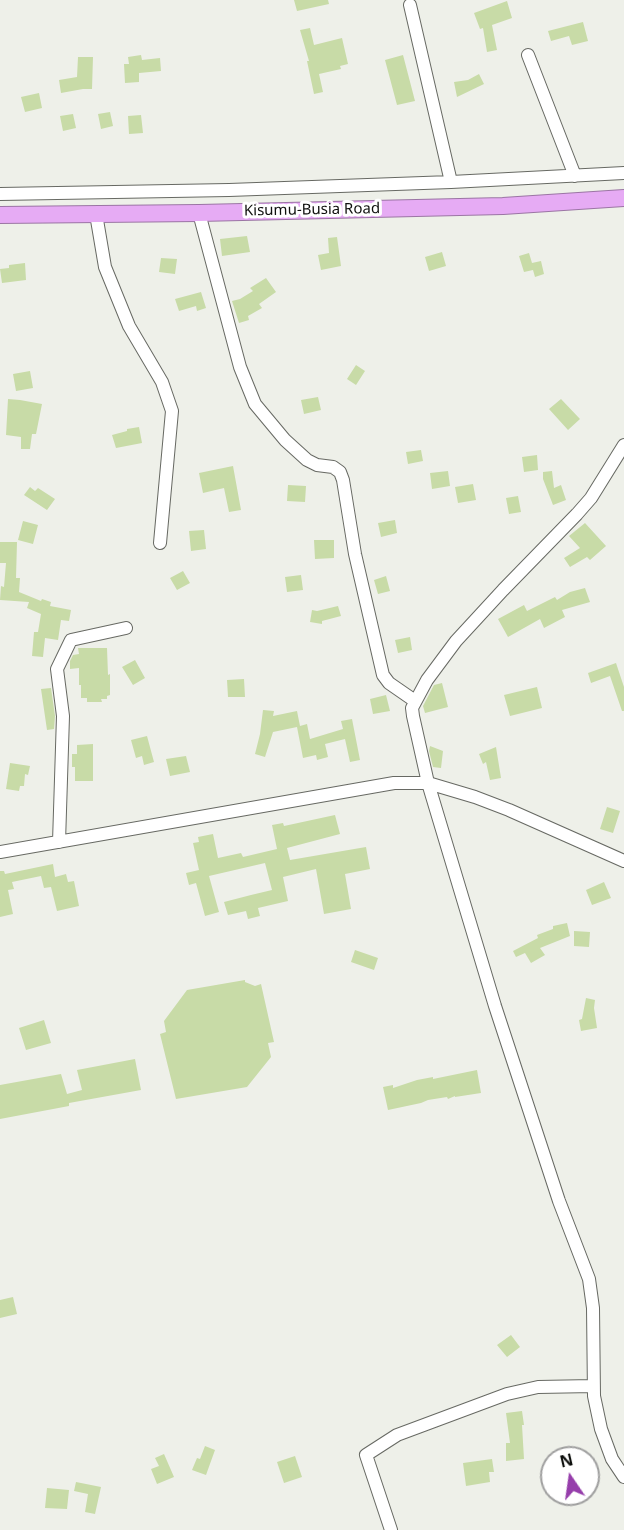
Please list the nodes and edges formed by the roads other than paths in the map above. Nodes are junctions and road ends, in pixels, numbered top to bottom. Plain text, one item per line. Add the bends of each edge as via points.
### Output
1 (410, 5) dead end
2 (528, 55) dead end
3 (624, 173) edge
4 (575, 176) junction
5 (451, 182) junction
6 (0, 194) edge
7 (624, 198) edge
8 (199, 213) junction
9 (96, 214) junction
10 (0, 215) edge
11 (624, 446) edge
12 (160, 543) dead end
13 (126, 628) dead end
14 (415, 701) junction
15 (428, 783) junction
16 (59, 842) junction
17 (0, 852) edge
18 (624, 861) edge
19 (593, 1386) junction
20 (624, 1477) edge
21 (391, 1530) edge

1 - 5 street
2 - 4 street
3 - 4 street
4 - 5 street
5 - 6 street
7 - 8 highway, Kisumu-Busia Road via 503,206
8 - 9 highway, Kisumu-Busia Road
8 - 14 street via 240,367 255,404 307,460 340,472 383,675 388,683
9 - 10 highway, Kisumu-Busia Road
9 - 12 street via 105,267 129,326 162,382 172,411
11 - 14 street via 591,498 456,641
13 - 16 street via 71,640 57,669 63,716
14 - 15 street via 413,716
15 - 16 street via 394,783
15 - 18 street via 509,810
15 - 19 street via 499,1017 559,1201 589,1279
16 - 17 street
19 - 20 street via 601,1430
19 - 21 street via 538,1388 507,1394 397,1435 366,1455

